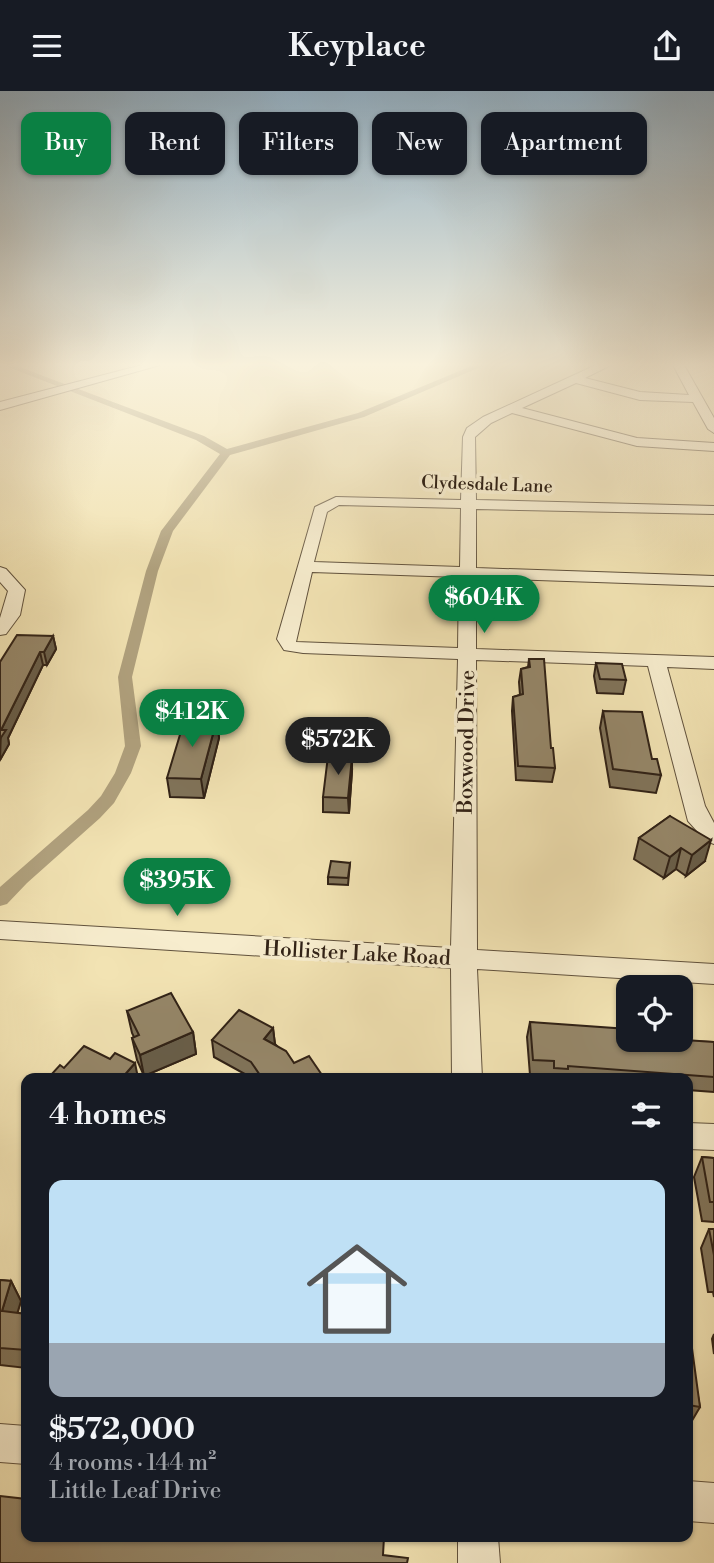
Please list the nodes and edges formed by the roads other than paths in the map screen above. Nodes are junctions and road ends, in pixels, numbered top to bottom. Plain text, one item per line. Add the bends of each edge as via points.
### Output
1 (471, 434) edge
2 (606, 434) edge
3 (714, 447) edge
4 (468, 503) junction
5 (714, 510) edge
6 (307, 567) junction
7 (0, 572) edge
8 (467, 574) junction
9 (714, 581) edge
10 (0, 631) edge
11 (468, 655) junction
12 (656, 661) junction
13 (714, 663) edge
14 (713, 835) edge
15 (6, 931) edge
16 (464, 959) junction
17 (714, 974) edge
18 (467, 1073) edge
19 (693, 1136) edge
20 (714, 1137) edge
21 (0, 1443) edge
22 (21, 1445) edge
23 (693, 1501) edge
24 (714, 1503) edge
25 (478, 1542) edge
26 (479, 1563) edge

1 - 4 street, Boxwood Drive
2 - 3 street via 637,442
4 - 5 street, Clydesdale Lane
4 - 6 street, Clydesdale Lane via 348,499 327,503 320,510
4 - 8 street, Boxwood Drive
6 - 8 street
6 - 11 street via 286,639 290,646
7 - 10 street via 17,590 11,615
8 - 9 street
8 - 11 street, Boxwood Drive
11 - 12 street
11 - 16 street, Boxwood Drive
12 - 13 street
12 - 14 street via 694,807 699,821
15 - 16 street, Hollister Lake Road
16 - 17 street, Hollister Lake Road
16 - 18 street, Boxwood Drive
19 - 20 street
21 - 22 street
23 - 24 street
25 - 26 street

